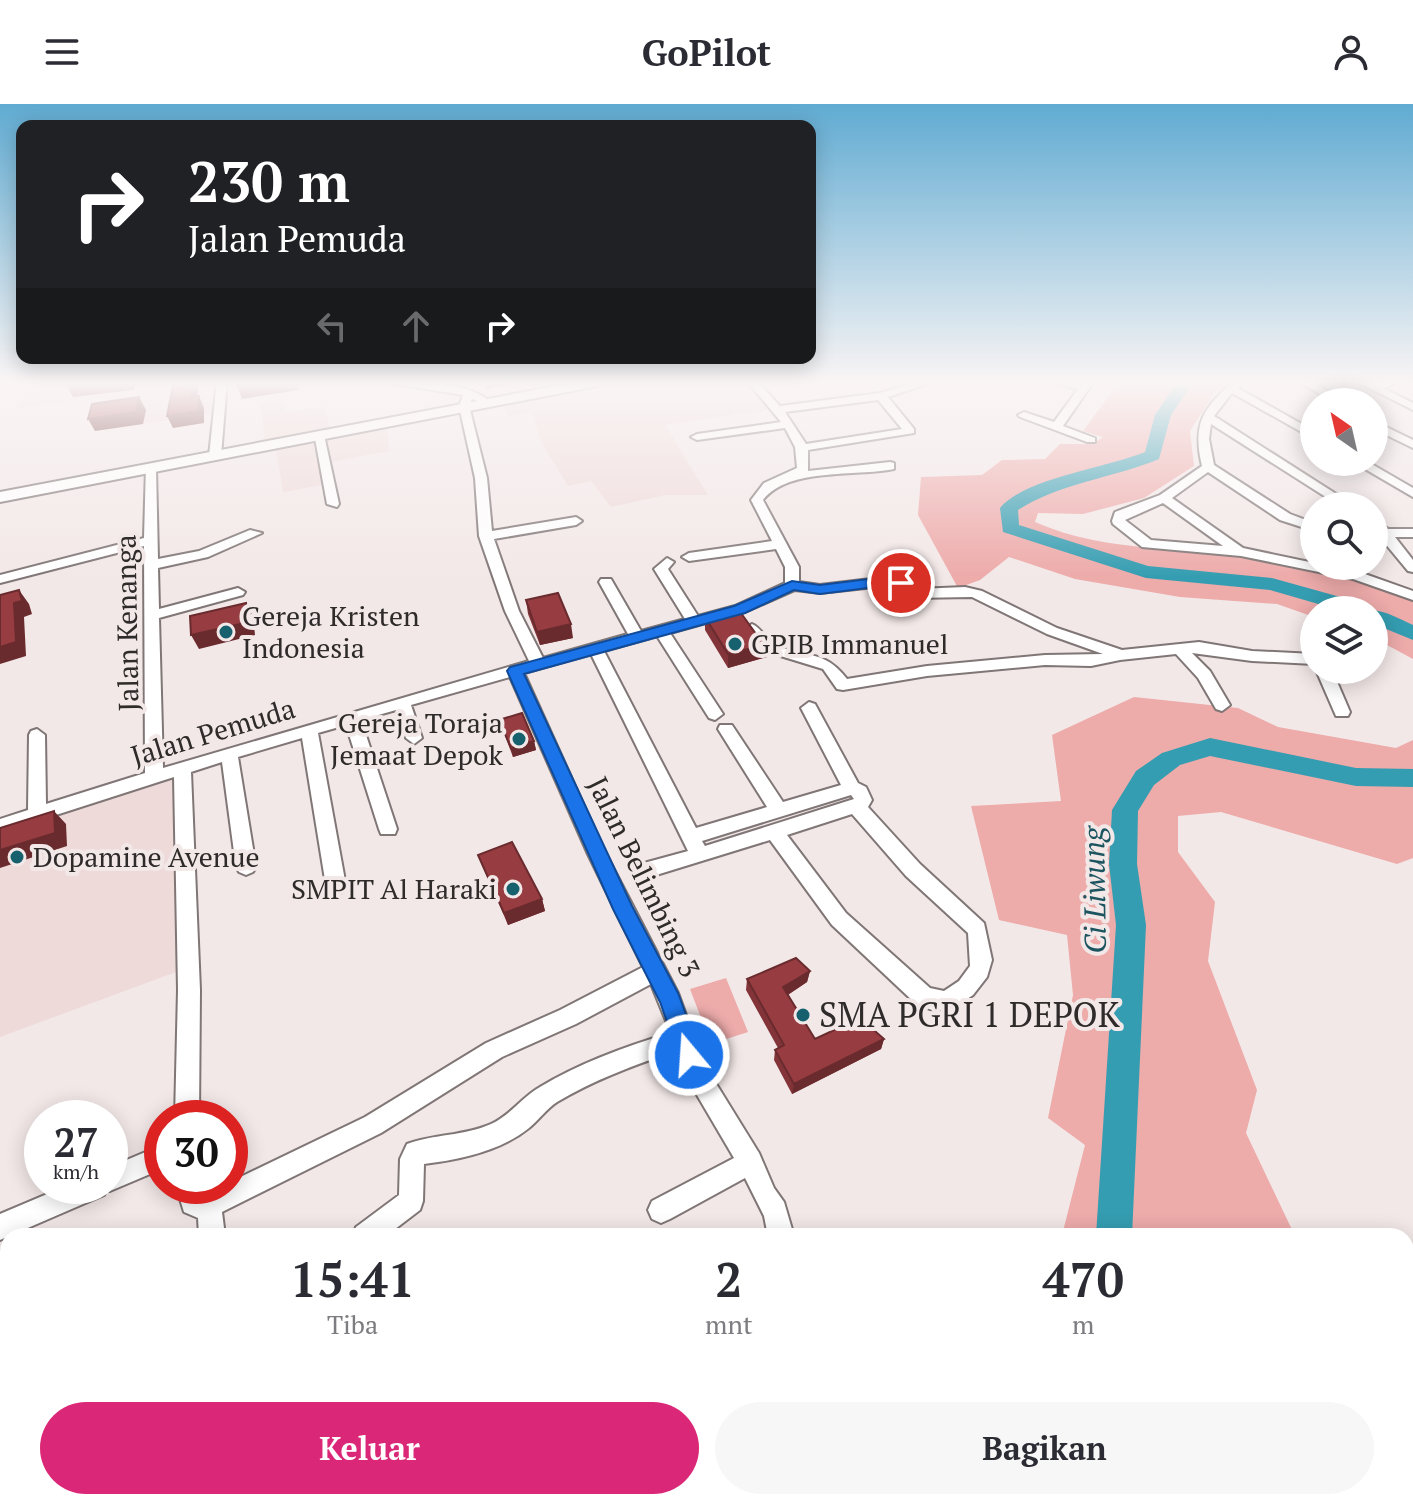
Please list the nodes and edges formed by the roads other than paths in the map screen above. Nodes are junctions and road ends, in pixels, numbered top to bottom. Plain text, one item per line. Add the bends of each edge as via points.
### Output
1 (216, 447) edge
2 (261, 447) edge
3 (321, 447) edge
4 (475, 447) edge
5 (810, 447) edge
6 (1203, 447) edge
7 (1255, 447) edge
8 (801, 448) joint
9 (215, 456) junction
10 (890, 466) dead end
11 (1208, 467) junction
12 (150, 468) junction
13 (794, 476) junction
14 (1383, 476) edge
15 (1327, 492) edge
16 (1413, 493) edge
17 (0, 497) edge
18 (1164, 498) junction
19 (333, 504) dead end
20 (576, 521) dead end
21 (1300, 522) edge
22 (255, 533) dead end
23 (1388, 533) edge
24 (1413, 533) edge
25 (1388, 535) edge
26 (486, 536) junction
27 (150, 541) junction
28 (782, 544) junction
29 (254, 548) dead end
30 (1388, 548) edge
31 (1396, 550) junction
32 (1241, 552) junction
33 (689, 557) dead end
34 (667, 562) dead end
35 (151, 568) junction
36 (1413, 568) edge
37 (0, 579) edge
38 (606, 582) dead end
39 (792, 585) junction
40 (238, 592) dead end
41 (1413, 596) edge
42 (740, 609) junction
43 (154, 615) junction
44 (694, 621) junction
45 (661, 631) junction
46 (637, 637) junction
47 (595, 647) junction
48 (1180, 649) junction
49 (1121, 655) junction
50 (1300, 658) edge
51 (538, 664) junction
52 (515, 671) junction
53 (1330, 684) edge
54 (402, 702) junction
55 (1222, 705) dead end
56 (809, 708) dead end
57 (1342, 712) dead end
58 (715, 714) dead end
59 (352, 717) junction
60 (726, 729) dead end
61 (309, 730) junction
62 (37, 735) dead end
63 (414, 738) dead end
64 (229, 754) junction
65 (182, 768) junction
66 (154, 776) junction
67 (854, 798) junction
68 (779, 811) junction
69 (37, 814) junction
70 (0, 826) edge
71 (388, 829) dead end
72 (775, 833) junction
73 (696, 846) junction
74 (246, 867) dead end
75 (640, 872) dead end
76 (336, 886) dead end
77 (656, 971) junction
78 (684, 1039) junction
79 (187, 1100) edge
80 (750, 1162) junction
81 (53, 1204) edge
82 (195, 1204) edge
83 (209, 1205) junction
84 (661, 1210) dead end
85 (0, 1227) edge
86 (211, 1228) edge
87 (376, 1228) edge
88 (780, 1228) edge

1 - 9 street
2 - 9 main road
3 - 19 street
4 - 26 street
5 - 8 street
6 - 11 street
7 - 15 street
8 - 13 street via 805,467
9 - 12 main road
10 - 13 street
11 - 18 street
11 - 21 street
12 - 17 main road
12 - 27 street, Jalan Kenanga
13 - 28 street via 768,486 757,500
14 - 16 street
18 - 32 street
18 - 32 street via 1117,519 1147,544
20 - 26 street
22 - 35 street
23 - 24 street
25 - 31 street
26 - 51 street via 512,611
27 - 35 street, Jalan Kenanga
27 - 37 street
28 - 33 street
28 - 39 street via 792,567
29 - 35 street
30 - 31 street
31 - 36 street
32 - 41 street via 1357,576
34 - 44 street via 661,569
35 - 43 street, Jalan Kenanga
38 - 46 street
39 - 42 street, Jalan Pemuda
39 - 49 street via 820,589 896,580 913,594 971,592 1052,631
40 - 43 street
42 - 44 street, Jalan Pemuda
42 - 49 street via 766,647 825,664 843,685 927,671
43 - 66 street, Jalan Kenanga
44 - 45 street, Jalan Pemuda
45 - 46 street, Jalan Pemuda
45 - 58 street
46 - 47 street, Jalan Pemuda
47 - 51 street, Jalan Pemuda
47 - 73 street
48 - 49 street
48 - 50 street via 1209,647
48 - 55 street
51 - 52 street, Jalan Pemuda
52 - 54 street, Jalan Pemuda
52 - 77 street, Jalan Belimbing 3
53 - 57 street
54 - 59 street, Jalan Pemuda
54 - 63 street
56 - 67 street
59 - 61 street, Jalan Pemuda
59 - 71 street
60 - 68 street
61 - 64 street, Jalan Pemuda
61 - 76 street
62 - 69 street
64 - 65 street, Jalan Pemuda
64 - 74 street
65 - 66 street, Jalan Pemuda
65 - 79 street
66 - 69 street, Jalan Pemuda
67 - 68 street
67 - 72 street
67 - 72 street via 913,870 977,929 980,970 947,1000 922,995 861,941
68 - 73 street
69 - 70 street, Jalan Pemuda
72 - 73 street
73 - 75 street
77 - 78 street, Jalan Belimbing 3
77 - 83 street via 494,1050 349,1138
78 - 80 street, Jalan Belimbing 3 via 705,1091
78 - 87 street via 547,1095 516,1123 480,1139 453,1150 416,1153 411,1201
80 - 84 street
80 - 88 street, Jalan Belimbing 3
81 - 85 street
82 - 83 street
83 - 86 street

